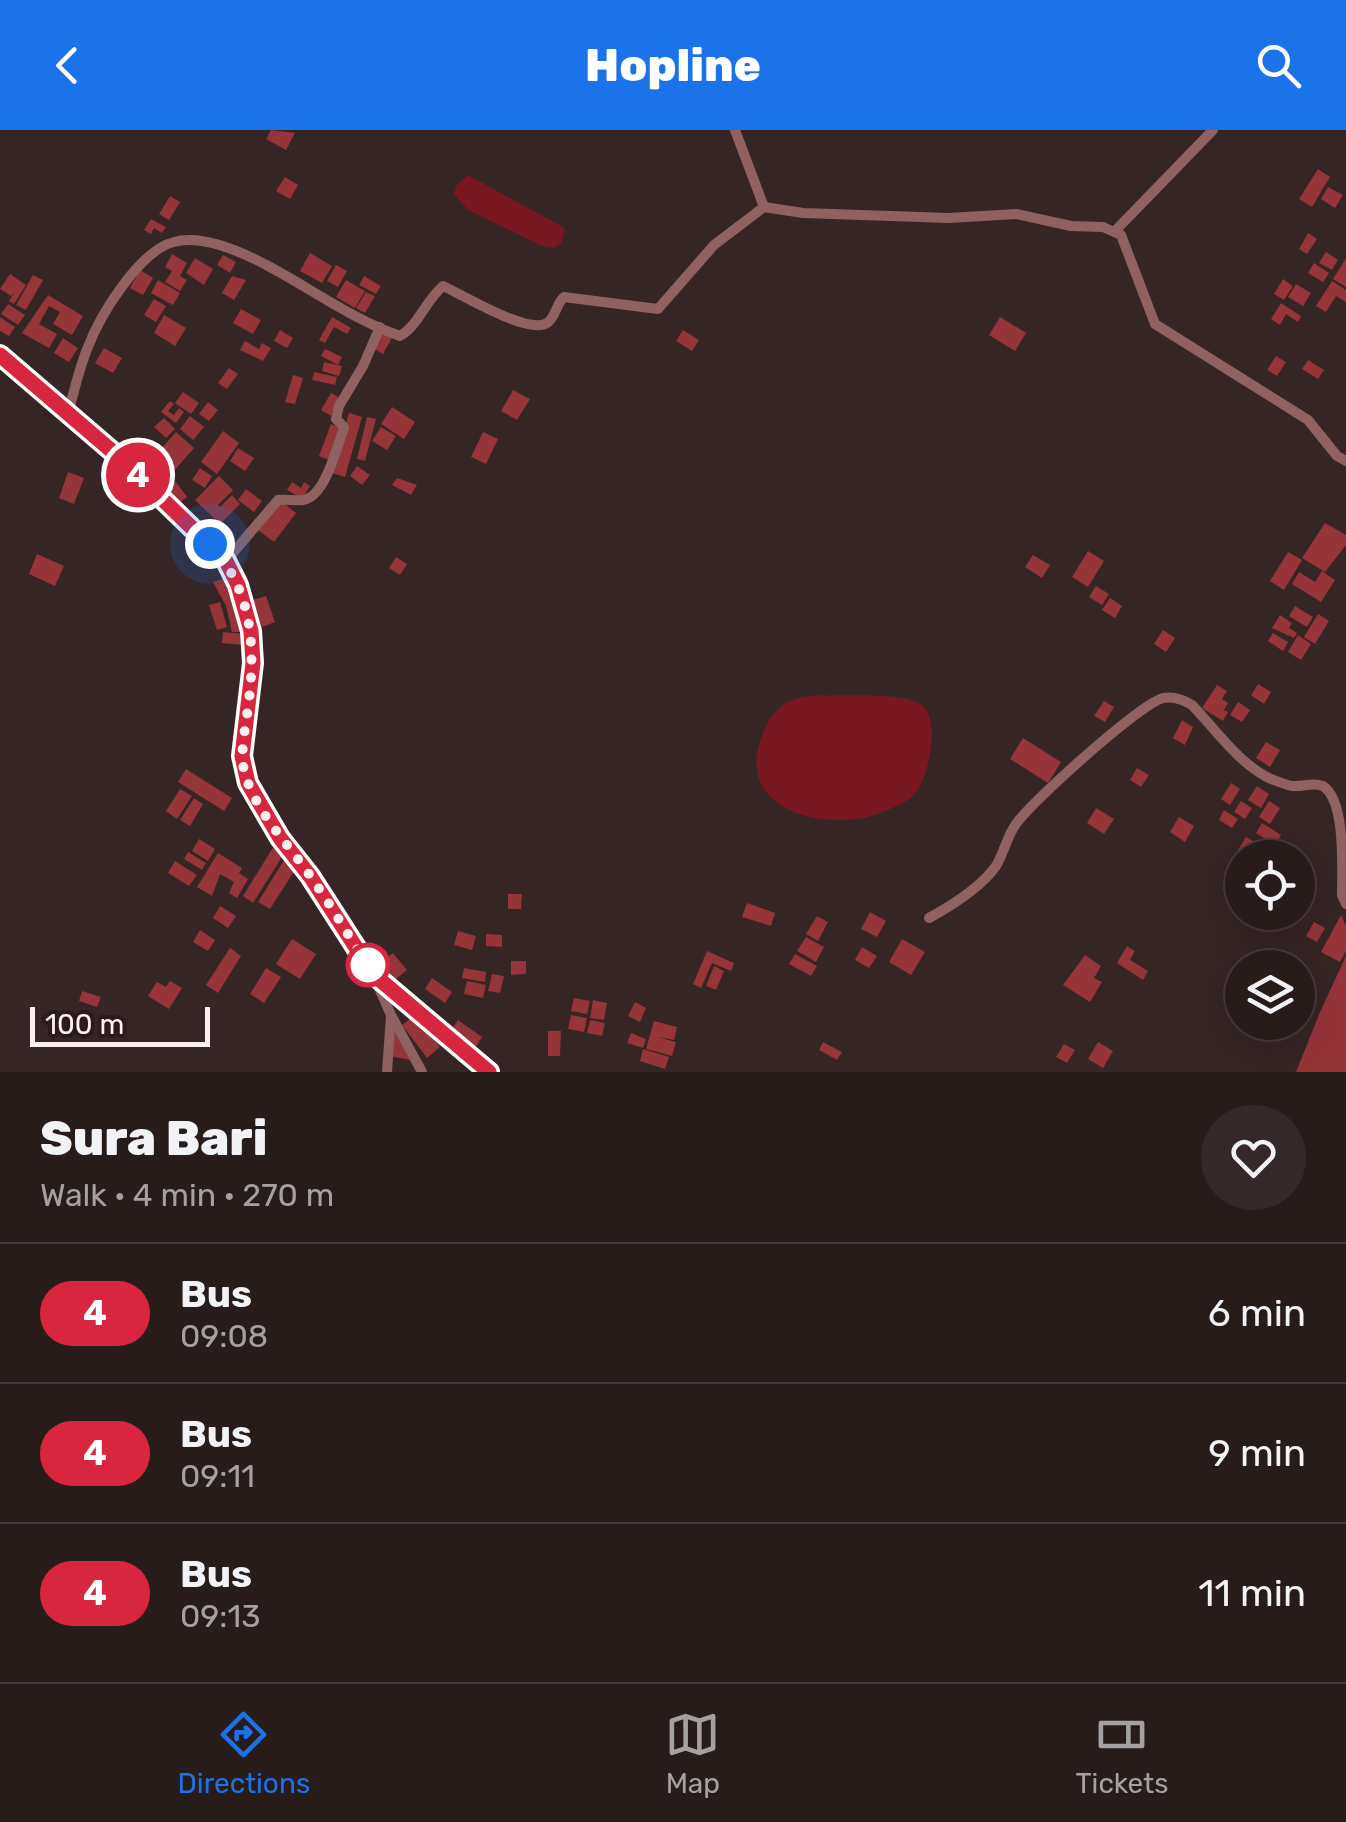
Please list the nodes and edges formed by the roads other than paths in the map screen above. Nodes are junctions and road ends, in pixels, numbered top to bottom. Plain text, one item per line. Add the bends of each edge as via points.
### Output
1 (735, 130) edge
2 (1213, 130) edge
3 (764, 207) junction
4 (1115, 231) junction
5 (380, 327) junction
6 (0, 355) edge
7 (68, 414) junction
8 (1346, 461) edge
9 (226, 561) junction
10 (1346, 904) edge
11 (929, 918) dead end
12 (373, 974) junction
13 (390, 1016) junction
14 (386, 1072) edge
15 (422, 1072) edge
16 (490, 1072) edge

1 - 3 street
2 - 4 street
3 - 4 street via 948,218 1016,214
3 - 5 street via 714,245 658,309 568,296 540,326 442,286 404,335
4 - 8 street via 1155,324 1308,420
5 - 7 street via 268,266 204,242 174,242 143,260 124,285 88,344
5 - 9 street via 339,406 336,419 343,430 316,493 306,500 278,500
6 - 7 main road
7 - 9 main road
9 - 12 main road via 251,631 242,756 248,783
10 - 11 street via 1341,814 1328,789 1269,778 1192,706 1163,698 1052,785 1014,826 995,866
12 - 13 street
12 - 16 main road
13 - 14 street
13 - 15 street

